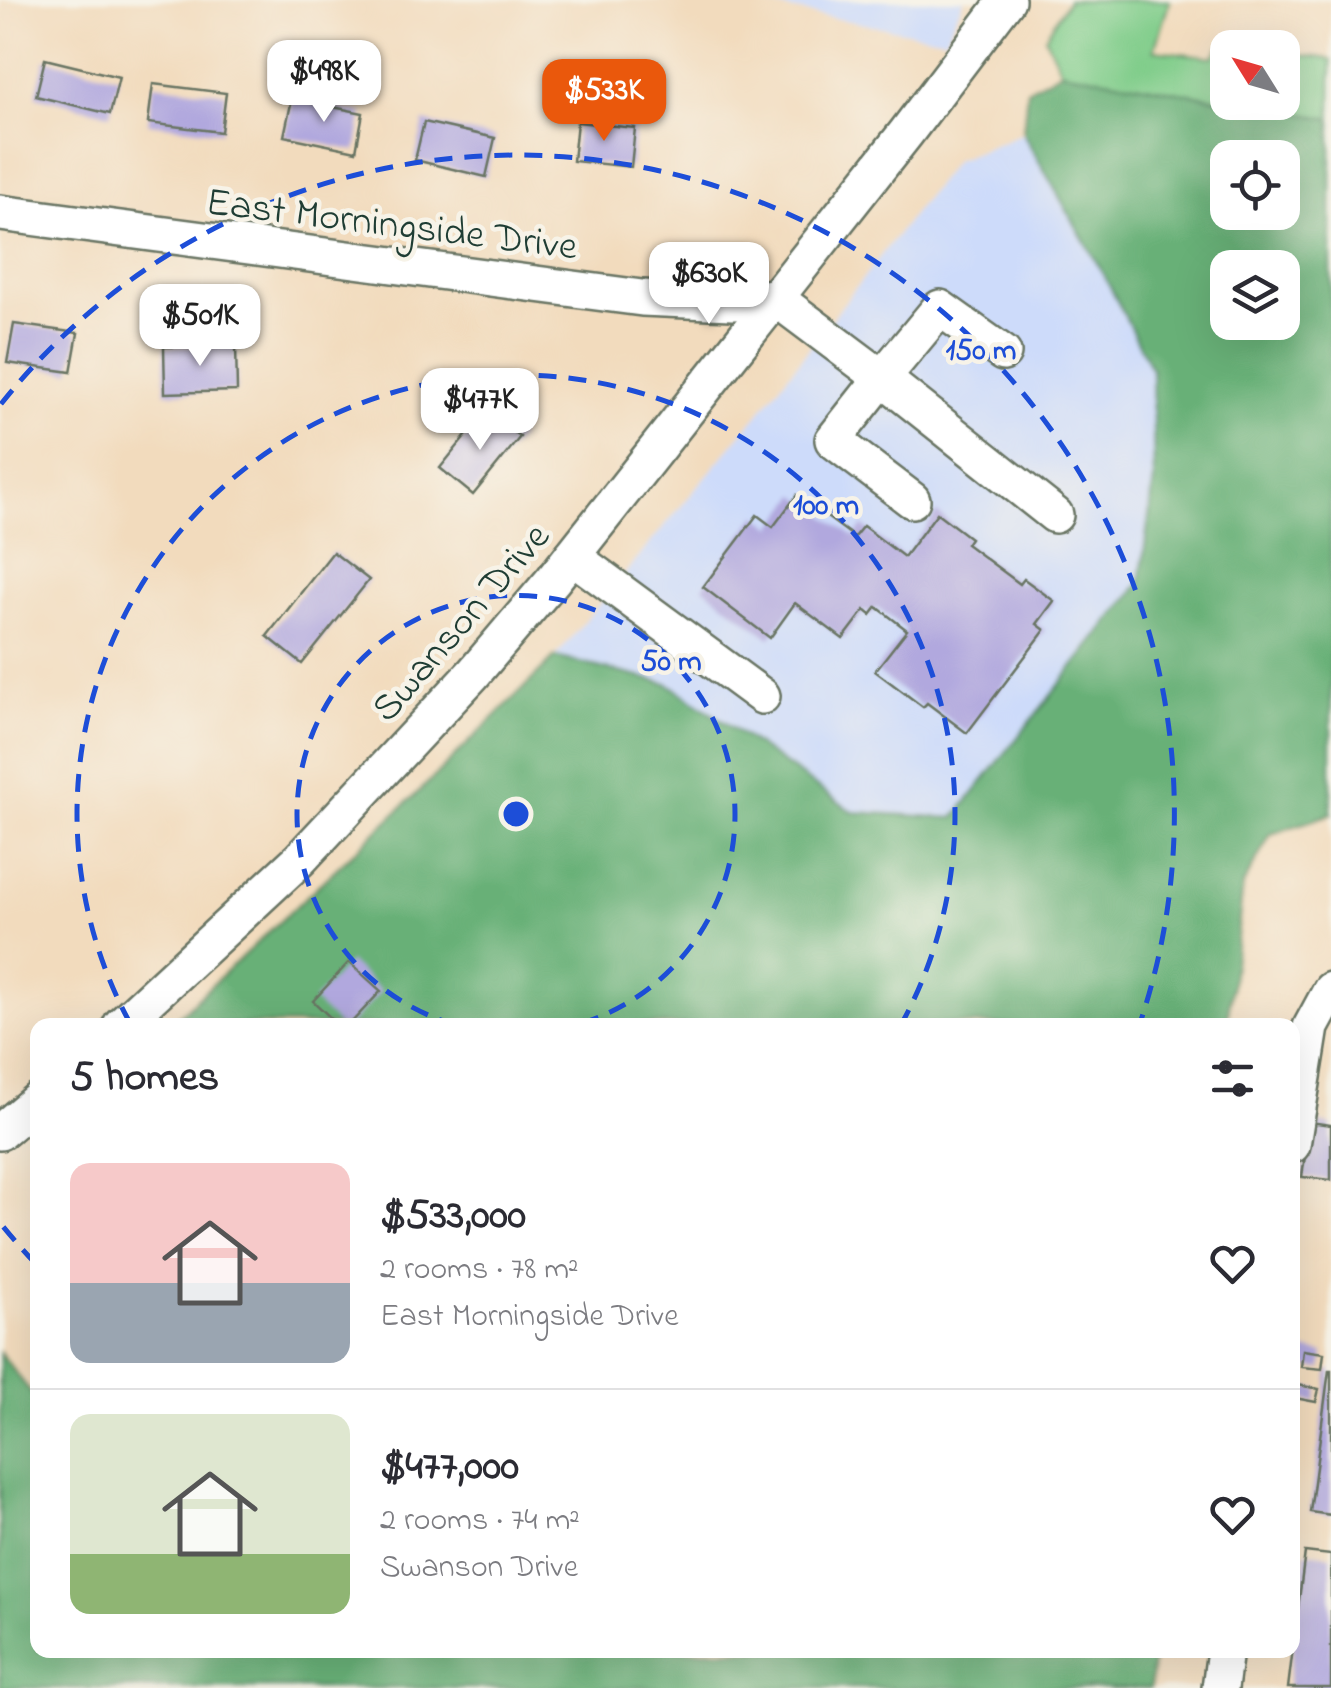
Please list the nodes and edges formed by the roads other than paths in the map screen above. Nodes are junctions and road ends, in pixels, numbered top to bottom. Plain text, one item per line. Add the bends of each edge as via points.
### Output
1 (1007, 0) edge
2 (0, 214) edge
3 (774, 298) junction
4 (1004, 353) dead end
5 (882, 378) junction
6 (912, 500) dead end
7 (1055, 514) dead end
8 (572, 556) junction
9 (762, 696) dead end
10 (1331, 990) edge
11 (130, 1018) edge
12 (1300, 1098) edge
13 (30, 1107) edge
14 (0, 1132) edge
15 (1224, 1658) edge
16 (1220, 1688) edge

1 - 3 street, Swanson Drive
2 - 3 street, East Morningside Drive via 642,298
3 - 5 street
3 - 8 street, Swanson Drive
4 - 5 street via 940,308
5 - 6 street via 833,440
5 - 7 street
8 - 9 street
8 - 11 street, Swanson Drive via 380,777
10 - 12 street via 1312,1027
13 - 14 street
15 - 16 street

